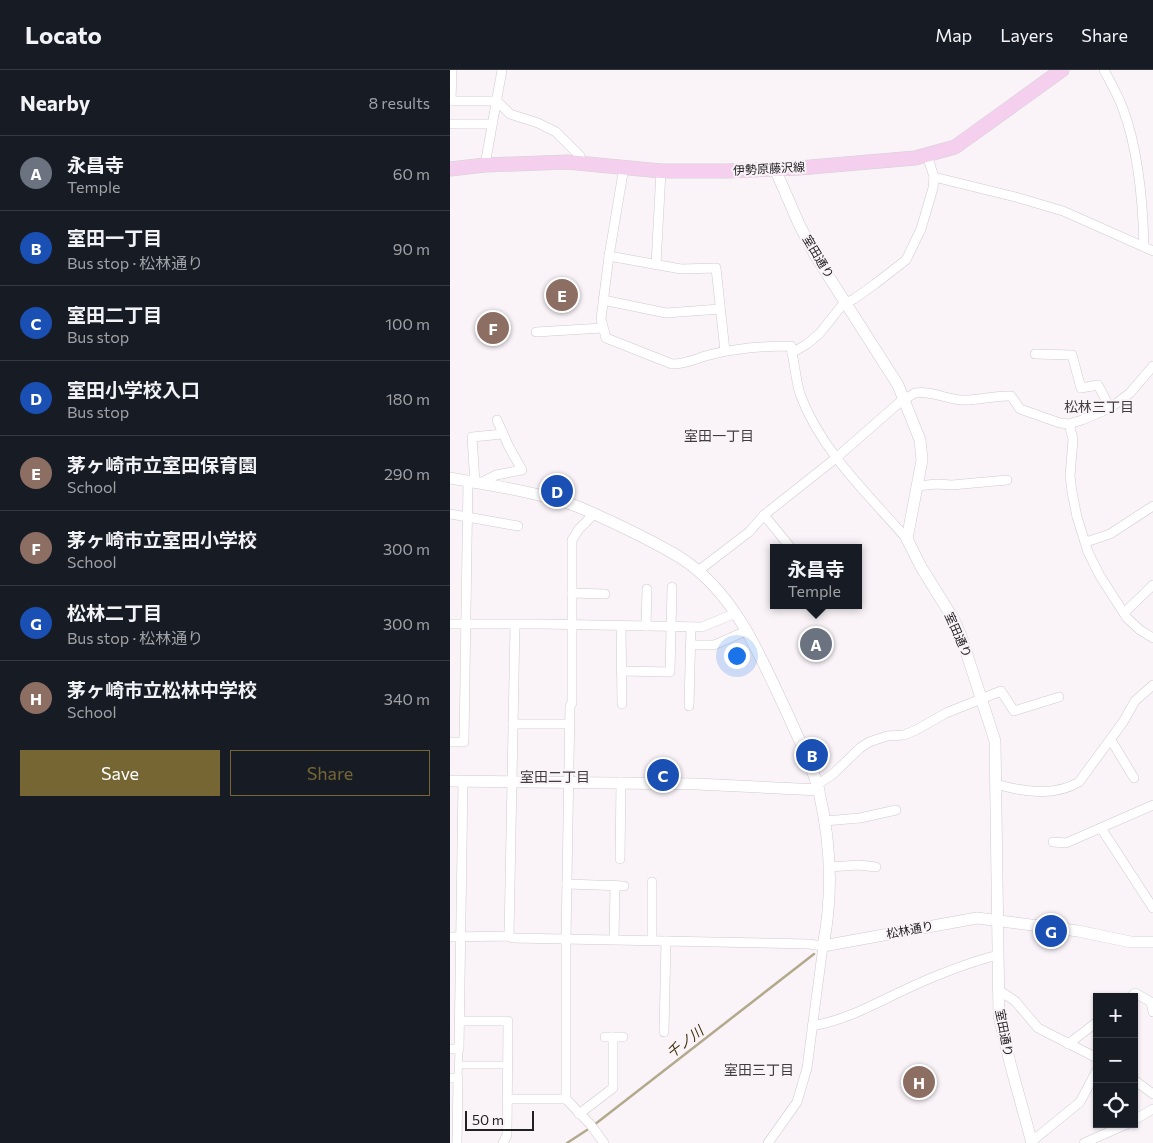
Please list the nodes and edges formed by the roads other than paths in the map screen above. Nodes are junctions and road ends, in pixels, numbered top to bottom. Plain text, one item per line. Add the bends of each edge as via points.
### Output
1 (452, 70) edge
2 (502, 70) edge
3 (1104, 70) edge
4 (1060, 71) edge
5 (497, 101) junction
6 (450, 124) edge
7 (492, 124) junction
8 (927, 155) junction
9 (581, 162) junction
10 (485, 165) junction
11 (624, 167) junction
12 (450, 169) edge
13 (775, 169) junction
14 (662, 171) junction
15 (934, 177) junction
16 (1144, 247) junction
17 (1153, 250) edge
18 (609, 256) junction
19 (656, 265) junction
20 (603, 300) junction
21 (847, 303) junction
22 (720, 309) junction
23 (603, 328) junction
24 (536, 332) dead end
25 (725, 352) junction
26 (792, 352) junction
27 (1035, 354) dead end
28 (1153, 366) edge
29 (904, 399) junction
30 (1110, 408) junction
31 (497, 420) dead end
32 (1069, 424) junction
33 (503, 434) junction
34 (836, 458) junction
35 (450, 478) edge
36 (1007, 480) dead end
37 (474, 482) junction
38 (917, 486) junction
39 (1153, 506) edge
40 (450, 514) edge
41 (594, 514) junction
42 (764, 515) junction
43 (467, 517) junction
44 (518, 526) dead end
45 (907, 539) junction
46 (1086, 542) junction
47 (788, 544) edge
48 (698, 571) junction
49 (1153, 585) edge
50 (672, 586) dead end
51 (647, 589) dead end
52 (572, 593) junction
53 (605, 594) dead end
54 (736, 613) junction
55 (1124, 613) junction
56 (450, 624) edge
57 (466, 624) junction
58 (572, 624) junction
59 (515, 625) junction
60 (621, 626) junction
61 (646, 626) junction
62 (670, 626) junction
63 (691, 627) junction
64 (746, 631) junction
65 (1153, 638) edge
66 (690, 646) junction
67 (622, 671) junction
68 (1153, 685) edge
69 (1059, 697) dead end
70 (982, 698) junction
71 (622, 704) dead end
72 (689, 706) dead end
73 (513, 724) junction
74 (570, 724) junction
75 (1110, 740) junction
76 (450, 742) edge
77 (1134, 778) dead end
78 (463, 781) junction
79 (511, 781) junction
80 (450, 782) edge
81 (569, 782) junction
82 (621, 782) junction
83 (996, 784) junction
84 (818, 788) junction
85 (1153, 805) edge
86 (896, 810) dead end
87 (825, 821) junction
88 (1100, 828) junction
89 (1053, 842) dead end
90 (620, 859) dead end
91 (829, 867) junction
92 (876, 867) dead end
93 (652, 882) dead end
94 (567, 884) junction
95 (1153, 908) edge
96 (998, 920) junction
97 (509, 936) junction
98 (450, 937) edge
99 (461, 937) junction
100 (566, 938) junction
101 (614, 939) junction
102 (652, 940) junction
103 (666, 940) junction
104 (1153, 942) edge
105 (823, 946) junction
106 (998, 955) junction
107 (997, 989) junction
108 (1138, 995) edge
109 (1153, 1012) edge
110 (459, 1021) junction
111 (1093, 1025) edge
112 (812, 1026) junction
113 (664, 1032) dead end
114 (623, 1037) dead end
115 (1068, 1044) junction
116 (454, 1049) edge
117 (1093, 1056) edge
118 (458, 1065) junction
119 (508, 1065) junction
120 (454, 1078) edge
121 (1093, 1078) edge
122 (1138, 1083) edge
123 (1153, 1094) edge
124 (508, 1099) junction
125 (566, 1099) junction
126 (1153, 1110) edge
127 (579, 1114) junction
128 (1138, 1118) edge
129 (1117, 1128) edge
130 (1032, 1142) edge
131 (457, 1143) edge
132 (503, 1143) edge
133 (604, 1143) edge
134 (768, 1143) edge
135 (1084, 1143) edge

1 - 5 street via 451,101
2 - 5 street
3 - 16 street via 1123,108 1130,136 1143,217
4 - 8 main road, 伊勢原藤沢線 via 960,144
5 - 7 street
5 - 9 street via 510,114 556,132 580,156
6 - 7 street
7 - 10 street
8 - 13 main road, 伊勢原藤沢線
8 - 15 street
9 - 10 main road, 伊勢原藤沢線
9 - 11 main road, 伊勢原藤沢線
10 - 12 main road, 伊勢原藤沢線
11 - 14 main road, 伊勢原藤沢線
11 - 18 street
13 - 14 main road, 伊勢原藤沢線
13 - 21 street, 室田通り via 815,255
14 - 19 street
15 - 16 street via 1063,211
15 - 21 street via 921,229 906,260
16 - 17 street
18 - 19 street
18 - 20 street
19 - 22 street via 681,269 716,268
20 - 22 street via 666,313
20 - 23 street
21 - 26 street via 820,333
21 - 29 street, 室田通り
22 - 25 street
23 - 24 street
23 - 25 street via 606,338 672,364
25 - 26 street via 779,346 791,346
26 - 34 street via 800,392
27 - 30 street via 1072,355 1081,388 1098,385
28 - 30 street via 1130,393
29 - 32 street via 919,392 958,400 1011,396 1020,409
29 - 34 street
29 - 38 street, 室田通り via 922,450
30 - 32 street
31 - 33 street
32 - 46 street via 1073,439 1070,476
33 - 37 street via 472,437
33 - 37 street via 522,470
34 - 42 street
34 - 45 street
35 - 37 street
36 - 38 street via 962,479
37 - 41 street via 552,498
37 - 43 street
38 - 45 street, 室田通り
39 - 46 street via 1110,534
40 - 43 street
41 - 48 street via 669,551
41 - 52 street via 572,540
42 - 47 street
42 - 48 street via 749,532
43 - 44 street
43 - 57 street
45 - 70 street, 室田通り via 962,636
46 - 55 street via 1100,576
48 - 54 street
49 - 55 street
50 - 62 street
51 - 61 street
52 - 53 street
52 - 58 street
54 - 63 street via 702,627
54 - 64 street
55 - 65 street
56 - 57 street
57 - 59 street
57 - 76 street via 464,742
58 - 59 street
58 - 60 street
58 - 74 street
59 - 73 street
60 - 61 street
60 - 67 street
61 - 62 street
62 - 63 street
62 - 67 street via 670,672
63 - 66 street
64 - 66 street via 714,645
64 - 84 street via 800,741
66 - 72 street
67 - 71 street
68 - 75 street via 1135,701
69 - 70 street via 1014,711 1001,691
70 - 83 street, 室田通り via 995,741
70 - 84 street via 904,735 869,742
73 - 74 street
73 - 79 street
74 - 81 street
75 - 77 street
75 - 83 street via 1079,782 1070,787 1036,791
78 - 79 street
78 - 80 street
78 - 99 street
79 - 81 street
79 - 97 street
81 - 82 street
81 - 94 street
82 - 84 street
82 - 90 street
83 - 96 street, 室田通り
84 - 87 street
85 - 88 street
86 - 87 street
87 - 91 street
88 - 89 street via 1066,843
88 - 95 street
91 - 92 street
91 - 105 street
93 - 102 street
94 - 100 street
94 - 101 street via 620,886
96 - 104 street, 松林通り via 1131,942
96 - 105 street, 松林通り via 977,918
96 - 106 street, 室田通り
97 - 99 street
97 - 100 street
98 - 99 street
99 - 110 street
100 - 101 street
100 - 125 street
101 - 102 street
102 - 103 street
103 - 105 street
103 - 113 street
105 - 112 street
106 - 107 street, 室田通り
106 - 112 street via 916,984 830,1024
107 - 115 street via 1015,1001 1038,1028
107 - 130 street, 室田通り via 1000,1024
108 - 109 street via 1151,1002
110 - 116 street
110 - 119 street via 508,1021
111 - 115 street
112 - 134 street via 807,1068 797,1102
114 - 127 street via 609,1037 613,1088
115 - 117 street
116 - 118 street
118 - 119 street
118 - 120 street
119 - 124 street
120 - 131 street
121 - 130 street via 1080,1102
122 - 123 street
124 - 125 street
124 - 132 street via 507,1134
125 - 127 street
126 - 128 street
127 - 133 street
129 - 135 street

